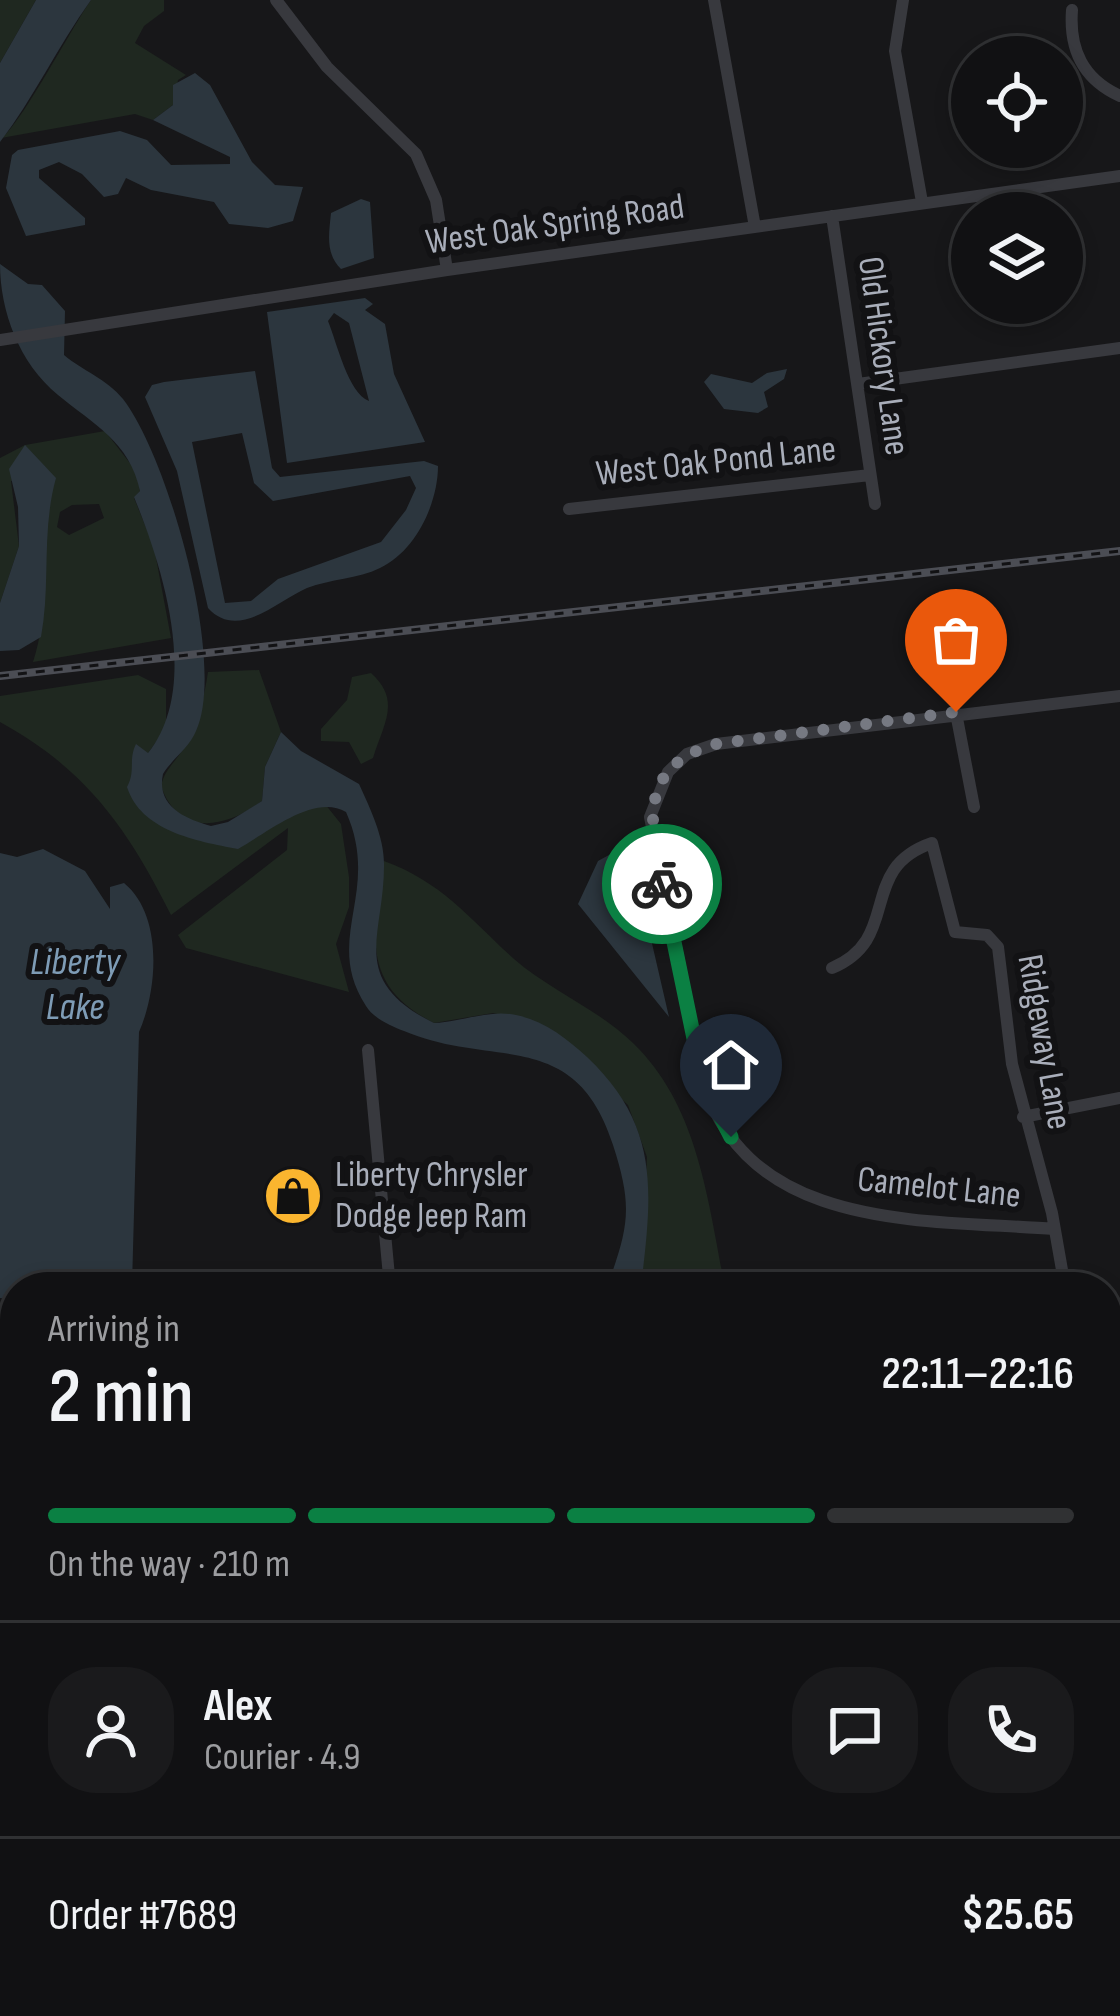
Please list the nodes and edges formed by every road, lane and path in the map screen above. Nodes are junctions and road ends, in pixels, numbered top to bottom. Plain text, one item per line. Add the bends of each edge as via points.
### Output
1 (276, 0) edge
2 (714, 0) edge
3 (903, 0) edge
4 (1072, 10) dead end
5 (1120, 96) edge
6 (1120, 176) edge
7 (922, 202) junction
8 (832, 216) junction
9 (755, 227) junction
10 (447, 270) junction
11 (3, 340) edge
12 (1120, 348) edge
13 (857, 384) junction
14 (870, 476) junction
15 (875, 504) dead end
16 (569, 509) dead end
17 (1120, 696) edge
18 (956, 712) junction
19 (974, 807) dead end
20 (832, 968) dead end
21 (368, 1050) dead end
22 (1120, 1098) edge
23 (1023, 1117) junction
24 (1054, 1229) junction
25 (389, 1272) edge
26 (1062, 1272) edge

1 - 10 street via 327,67 416,154 436,200
2 - 9 street
3 - 7 street via 895,51
4 - 5 street via 1079,63
6 - 7 street, West Oak Spring Road
7 - 8 street, West Oak Spring Road
8 - 9 street, West Oak Spring Road
8 - 13 street, Old Hickory Lane
9 - 10 street, West Oak Spring Road
10 - 11 street, West Oak Spring Road
12 - 13 street
13 - 14 street, Old Hickory Lane
14 - 15 street, Old Hickory Lane
14 - 16 street, West Oak Pond Lane
17 - 18 street, Camelot Lane
18 - 19 street
18 - 24 street, Camelot Lane via 700,749 660,784 651,830 703,1082 746,1154 789,1189 828,1207
20 - 23 street, Ridgeway Lane via 869,943 893,867 932,842 955,932 987,935 998,947
21 - 25 street
22 - 23 street
23 - 24 street, Ridgeway Lane
24 - 26 street, Ridgeway Lane

